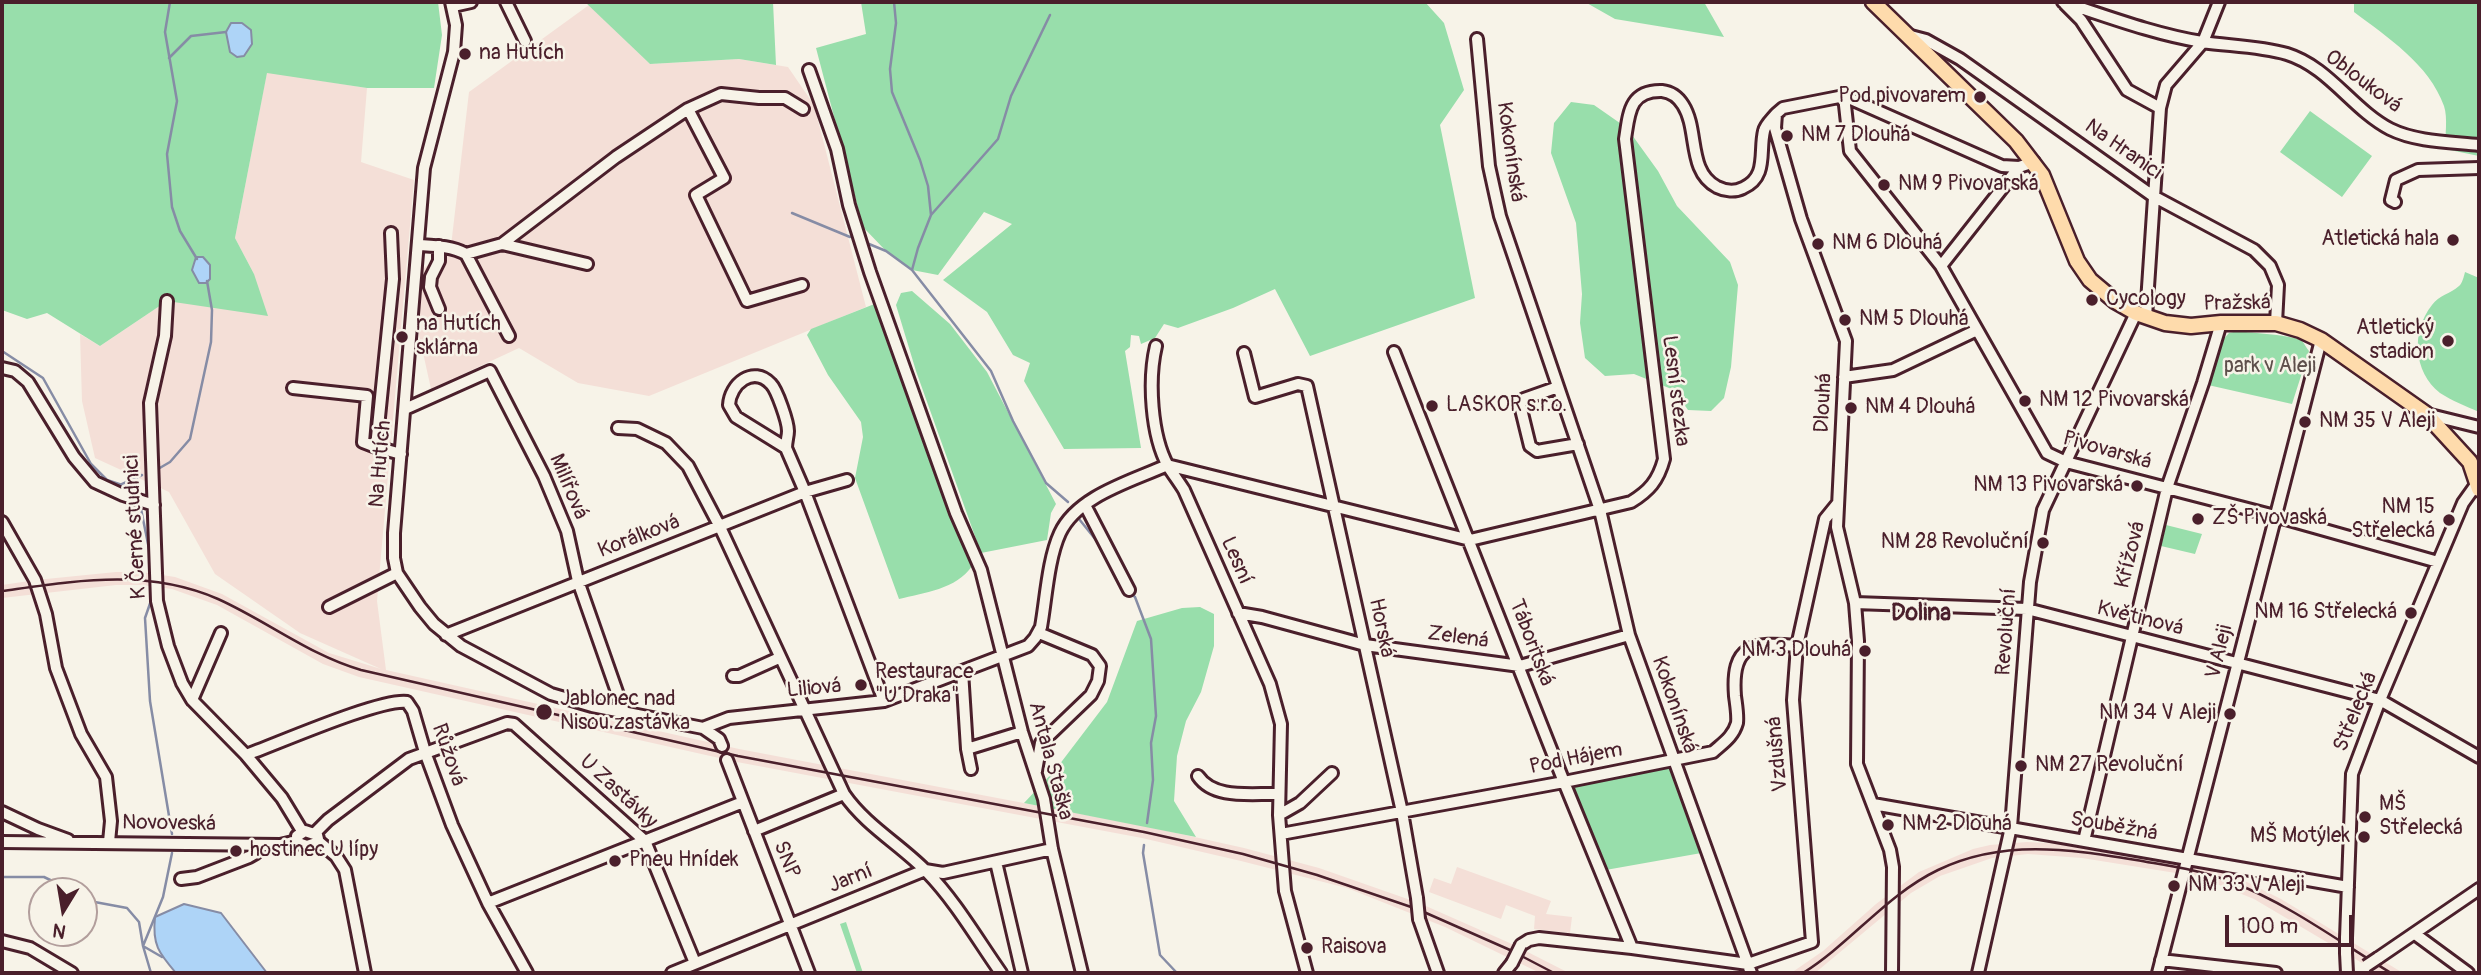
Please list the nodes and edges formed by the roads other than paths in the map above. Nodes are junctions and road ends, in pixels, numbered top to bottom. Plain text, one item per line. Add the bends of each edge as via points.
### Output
1 (471, 2) edge
2 (506, 2) edge
3 (1873, 2) edge
4 (2063, 2) edge
5 (2219, 2) edge
6 (452, 4) edge
7 (1905, 34) junction
8 (1477, 39) dead end
9 (525, 41) dead end
10 (2203, 42) junction
11 (808, 70) dead end
12 (1844, 96) junction
13 (2160, 108) junction
14 (688, 109) junction
15 (803, 110) dead end
16 (1776, 114) junction
17 (2479, 145) edge
18 (2034, 162) junction
19 (2019, 167) junction
20 (2479, 168) edge
21 (2153, 196) junction
22 (2395, 202) dead end
23 (391, 233) dead end
24 (502, 244) junction
25 (418, 245) junction
26 (439, 246) junction
27 (466, 254) junction
28 (587, 264) dead end
29 (1941, 266) junction
30 (802, 285) dead end
31 (167, 301) dead end
32 (439, 309) dead end
33 (2141, 315) junction
34 (2221, 323) junction
35 (2276, 323) junction
36 (1977, 330) junction
37 (509, 336) dead end
38 (2321, 340) junction
39 (1156, 346) dead end
40 (1394, 352) dead end
41 (1244, 353) dead end
42 (2, 368) edge
43 (1844, 377) junction
44 (1558, 387) junction
45 (293, 388) dead end
46 (405, 409) junction
47 (2426, 414) junction
48 (2479, 427) edge
49 (618, 428) dead end
50 (1578, 444) junction
51 (376, 447) junction
52 (786, 448) junction
53 (401, 454) junction
54 (2066, 462) junction
55 (1167, 465) junction
56 (846, 480) dead end
57 (2478, 486) edge
58 (2167, 488) junction
59 (805, 492) junction
60 (1839, 503) junction
61 (154, 505) junction
62 (1085, 505) junction
63 (1335, 506) junction
64 (1600, 510) junction
65 (2275, 516) junction
66 (2, 522) edge
67 (720, 527) junction
68 (1469, 540) junction
69 (2438, 562) junction
70 (397, 573) junction
71 (578, 581) junction
72 (1129, 590) dead end
73 (1855, 603) junction
74 (329, 607) dead end
75 (2027, 610) junction
76 (1238, 613) junction
77 (221, 633) dead end
78 (1039, 633) junction
79 (446, 635) junction
80 (1629, 635) junction
81 (2131, 636) junction
82 (1365, 645) junction
83 (1797, 646) junction
84 (1002, 656) junction
85 (779, 658) junction
86 (2237, 663) junction
87 (1520, 666) junction
88 (962, 671) junction
89 (733, 676) dead end
90 (2380, 700) junction
91 (192, 701) junction
92 (884, 701) junction
93 (803, 709) junction
94 (624, 712) junction
95 (703, 728) junction
96 (1022, 732) junction
97 (722, 746) dead end
98 (967, 749) junction
99 (425, 752) junction
100 (246, 755) junction
101 (2479, 757) edge
102 (1673, 759) junction
103 (727, 760) dead end
104 (971, 769) dead end
105 (1332, 773) dead end
106 (1035, 774) junction
107 (1198, 776) dead end
108 (1564, 782) junction
109 (844, 794) junction
110 (1279, 794) junction
111 (743, 802) junction
112 (1873, 804) junction
113 (2, 812) edge
114 (1402, 812) junction
115 (1279, 815) junction
116 (2011, 827) junction
117 (754, 831) junction
118 (1280, 834) junction
119 (300, 836) junction
120 (316, 837) junction
121 (2084, 841) junction
122 (2, 842) edge
123 (109, 842) junction
124 (645, 842) junction
125 (77, 843) junction
126 (259, 845) junction
127 (1052, 849) junction
128 (2186, 859) junction
129 (996, 862) junction
130 (925, 870) junction
131 (181, 879) dead end
132 (2348, 887) junction
133 (2479, 889) edge
134 (488, 903) junction
135 (791, 925) junction
136 (2415, 934) junction
137 (2, 941) edge
138 (1632, 948) junction
139 (2161, 960) junction
140 (695, 964) junction
141 (1749, 969) edge
142 (72, 973) edge
143 (365, 973) edge
144 (527, 973) edge
145 (672, 973) edge
146 (808, 973) edge
147 (1001, 973) edge
148 (1022, 973) edge
149 (1082, 973) edge
150 (1307, 973) edge
151 (1438, 973) edge
152 (1504, 973) edge
153 (1892, 973) edge
154 (1978, 973) edge
155 (2158, 973) edge
156 (2276, 973) edge
157 (2347, 973) edge
158 (2354, 973) edge
159 (2468, 973) edge

1 - 6 street, Na Hutích
2 - 9 street
3 - 7 main road, Pražská
4 - 10 street, Oblouková via 2151,32
4 - 13 street via 2081,20 2127,89
5 - 10 street, Revoluční
6 - 25 street, Na Hutích via 454,52 426,156
7 - 18 main road, Pražská
7 - 21 street, Na Hranici via 1961,59
8 - 44 street, Kokonínská via 1497,204
10 - 13 street, Revoluční via 2166,85
10 - 17 street, Oblouková via 2289,55 2324,74 2390,129 2411,137
11 - 84 street, Antala Staška via 837,149 870,272 986,587
12 - 16 street via 1783,108
12 - 19 street via 2002,166
12 - 29 street, Pivovarská via 1850,151
13 - 21 street, Revoluční
14 - 15 street via 721,94 785,98
14 - 24 street via 616,156
14 - 30 street via 724,177 696,195 747,301
16 - 43 street, Dlouhá via 1775,128 1801,219 1846,341
16 - 64 street, Lesní stezka via 1764,128 1759,176 1732,191 1710,183 1700,171 1685,107 1675,95 1650,91 1637,97 1629,111 1625,139 1664,459 1660,474 1646,492 1631,502
18 - 19 street
18 - 33 main road, Pražská via 2084,271 2104,293
19 - 29 street
20 - 22 street via 2418,170 2396,180 2391,200
21 - 33 street, Revoluční
21 - 35 street, Na Hranici via 2254,250 2270,265 2278,285
23 - 51 street via 393,279
24 - 27 street
24 - 28 street
25 - 26 street
25 - 46 street, Na Hutích
26 - 27 street
26 - 32 street via 430,287
27 - 37 street
29 - 36 street, Pivovarská
31 - 61 street, K Černé studnici via 165,336 150,402
33 - 34 main road, Pražská via 2191,326
33 - 54 street, Revoluční
34 - 35 main road, Pražská
34 - 58 street, Křížová
35 - 38 main road, Pražská
36 - 43 street via 1894,370
36 - 54 street, Pivovarská via 2047,453
38 - 47 main road, Pražská
38 - 65 street, V Aleji
39 - 55 street, Lesní via 1150,391
40 - 68 street, Táboritská
41 - 63 street, Horská via 1255,397 1298,384 1307,386
42 - 61 street via 15,370 29,382 74,457 95,482
43 - 60 street, Dlouhá
44 - 50 street, Kokonínská
44 - 50 street via 1524,399 1520,405 1530,446 1536,451
45 - 51 street via 367,396 363,442
46 - 53 street, Na Hutích
46 - 71 street, Milířová via 490,371 544,476 567,531
47 - 48 street
47 - 57 main road, Pražská via 2460,448
49 - 67 street via 637,429 678,453
50 - 64 street, Kokonínská
51 - 53 street
52 - 52 street via 736,417 730,396 741,380 752,376 771,383 788,429
52 - 59 street
53 - 70 street, Na Hutích via 394,533
54 - 58 street, Pivovarská
54 - 75 street, Revoluční via 2043,510
55 - 62 street
55 - 63 street, Lesní stezka
55 - 76 street, Lesní via 1184,489
56 - 59 street, Korálková
57 - 69 street, Střelecká via 2463,503
58 - 65 street, Pivovarská
58 - 81 street, Křížová
59 - 67 street, Korálková
59 - 92 street
60 - 73 street, Dlouhá via 1837,527
60 - 83 street, Vzdušná via 1825,519
61 - 91 street, K Černé studnici via 157,601 168,646
62 - 72 street
62 - 78 street via 1059,534
63 - 68 street, Lesní stezka
63 - 82 street, Horská
64 - 68 street, Lesní stezka
64 - 80 street, Kokonínská
65 - 69 street, Pivovarská
65 - 86 street, V Aleji
66 - 123 street via 35,580 56,668 81,734 106,776
67 - 71 street, Korálková
67 - 85 street
68 - 87 street, Táboritská
69 - 90 street, Střelecká
70 - 74 street
70 - 79 street, Na Hutích
71 - 79 street, Korálková
71 - 94 street, Milířová
73 - 75 street, Květinová
73 - 112 street, Dlouhá via 1857,764
75 - 81 street, Květinová
75 - 116 street, Revoluční
76 - 82 street, Zelená
76 - 110 street, Lesní via 1278,708
77 - 91 street
78 - 84 street, Liliová via 1028,646
78 - 106 street via 1092,655 1100,666 1091,695 1041,743
79 - 94 street, Na Hutích via 551,694
80 - 87 street, Zelená
80 - 102 street, Kokonínská
81 - 86 street, Květinová
81 - 121 street, Křížová
82 - 87 street, Zelená
82 - 114 street, Horská
83 - 102 street, Pod Hájem via 1767,643 1749,647 1738,656 1733,677 1737,722 1730,738 1713,752
83 - 141 street, Vzdušná via 1793,700 1812,942
84 - 88 street, Liliová
84 - 96 street, Antala Staška
85 - 89 street
85 - 93 street
86 - 90 street, Květinová
86 - 128 street, V Aleji
87 - 108 street, Táboritská
88 - 92 street, Liliová
88 - 98 street
90 - 101 street, Květinová
90 - 132 street, Střelecká via 2352,774
91 - 100 street, K Černé studnici
92 - 93 street, Liliová
93 - 95 street, Liliová via 729,718
93 - 109 street
94 - 95 street, Na Hutích
95 - 97 street
96 - 98 street
96 - 106 street, Antala Staška
98 - 104 street
99 - 100 street, Růžová via 413,711 407,702 398,701
99 - 120 street, U Zastávky via 328,820
99 - 124 street, U Zastávky via 514,724
99 - 134 street, Růžová
100 - 119 street, K Černé studnici via 282,798
102 - 108 street, Pod Hájem
102 - 141 street, Kokonínská
103 - 111 street, SNP
105 - 115 street via 1300,803
106 - 127 street, Antala Staška
107 - 110 street via 1214,790
108 - 114 street, Pod Hájem
108 - 138 street, Táboritská
109 - 117 street
109 - 130 street via 855,810
110 - 115 street, Lesní
111 - 117 street, SNP
111 - 124 street
112 - 116 street, Souběžná
112 - 153 street, Dlouhá via 1893,867
113 - 125 street, Novoveská
114 - 118 street, Pod Hájem
114 - 151 street, Horská, bridge via 1419,919
115 - 118 street, Lesní
116 - 121 street, Souběžná
116 - 154 street, Revoluční
117 - 135 street, SNP
118 - 150 street, Lesní via 1285,891
119 - 120 street, Novoveská via 310,831
119 - 126 street, Novoveská via 280,845
120 - 143 street via 345,870
121 - 128 street, Souběžná
122 - 125 street, Novoveská
123 - 125 street, Novoveská
123 - 126 street, Novoveská
124 - 134 street
124 - 140 street, U Zastávky
126 - 131 street, Novoveská via 249,857
127 - 129 street, Jarní
127 - 149 street, Antala Staška
128 - 132 street, Souběžná
128 - 139 street, V Aleji
129 - 130 street, Jarní via 943,873
129 - 148 street
130 - 135 street, Jarní
130 - 147 street
132 - 157 street, Střelecká, bridge
133 - 136 street
134 - 144 street, Růžová
135 - 140 street, Jarní
135 - 146 street, SNP
136 - 158 street, bridge
136 - 159 street
137 - 142 street via 30,948
138 - 141 street
138 - 152 street, bridge via 1539,938 1521,945
139 - 155 street, V Aleji
139 - 156 street
140 - 145 street, Jarní

